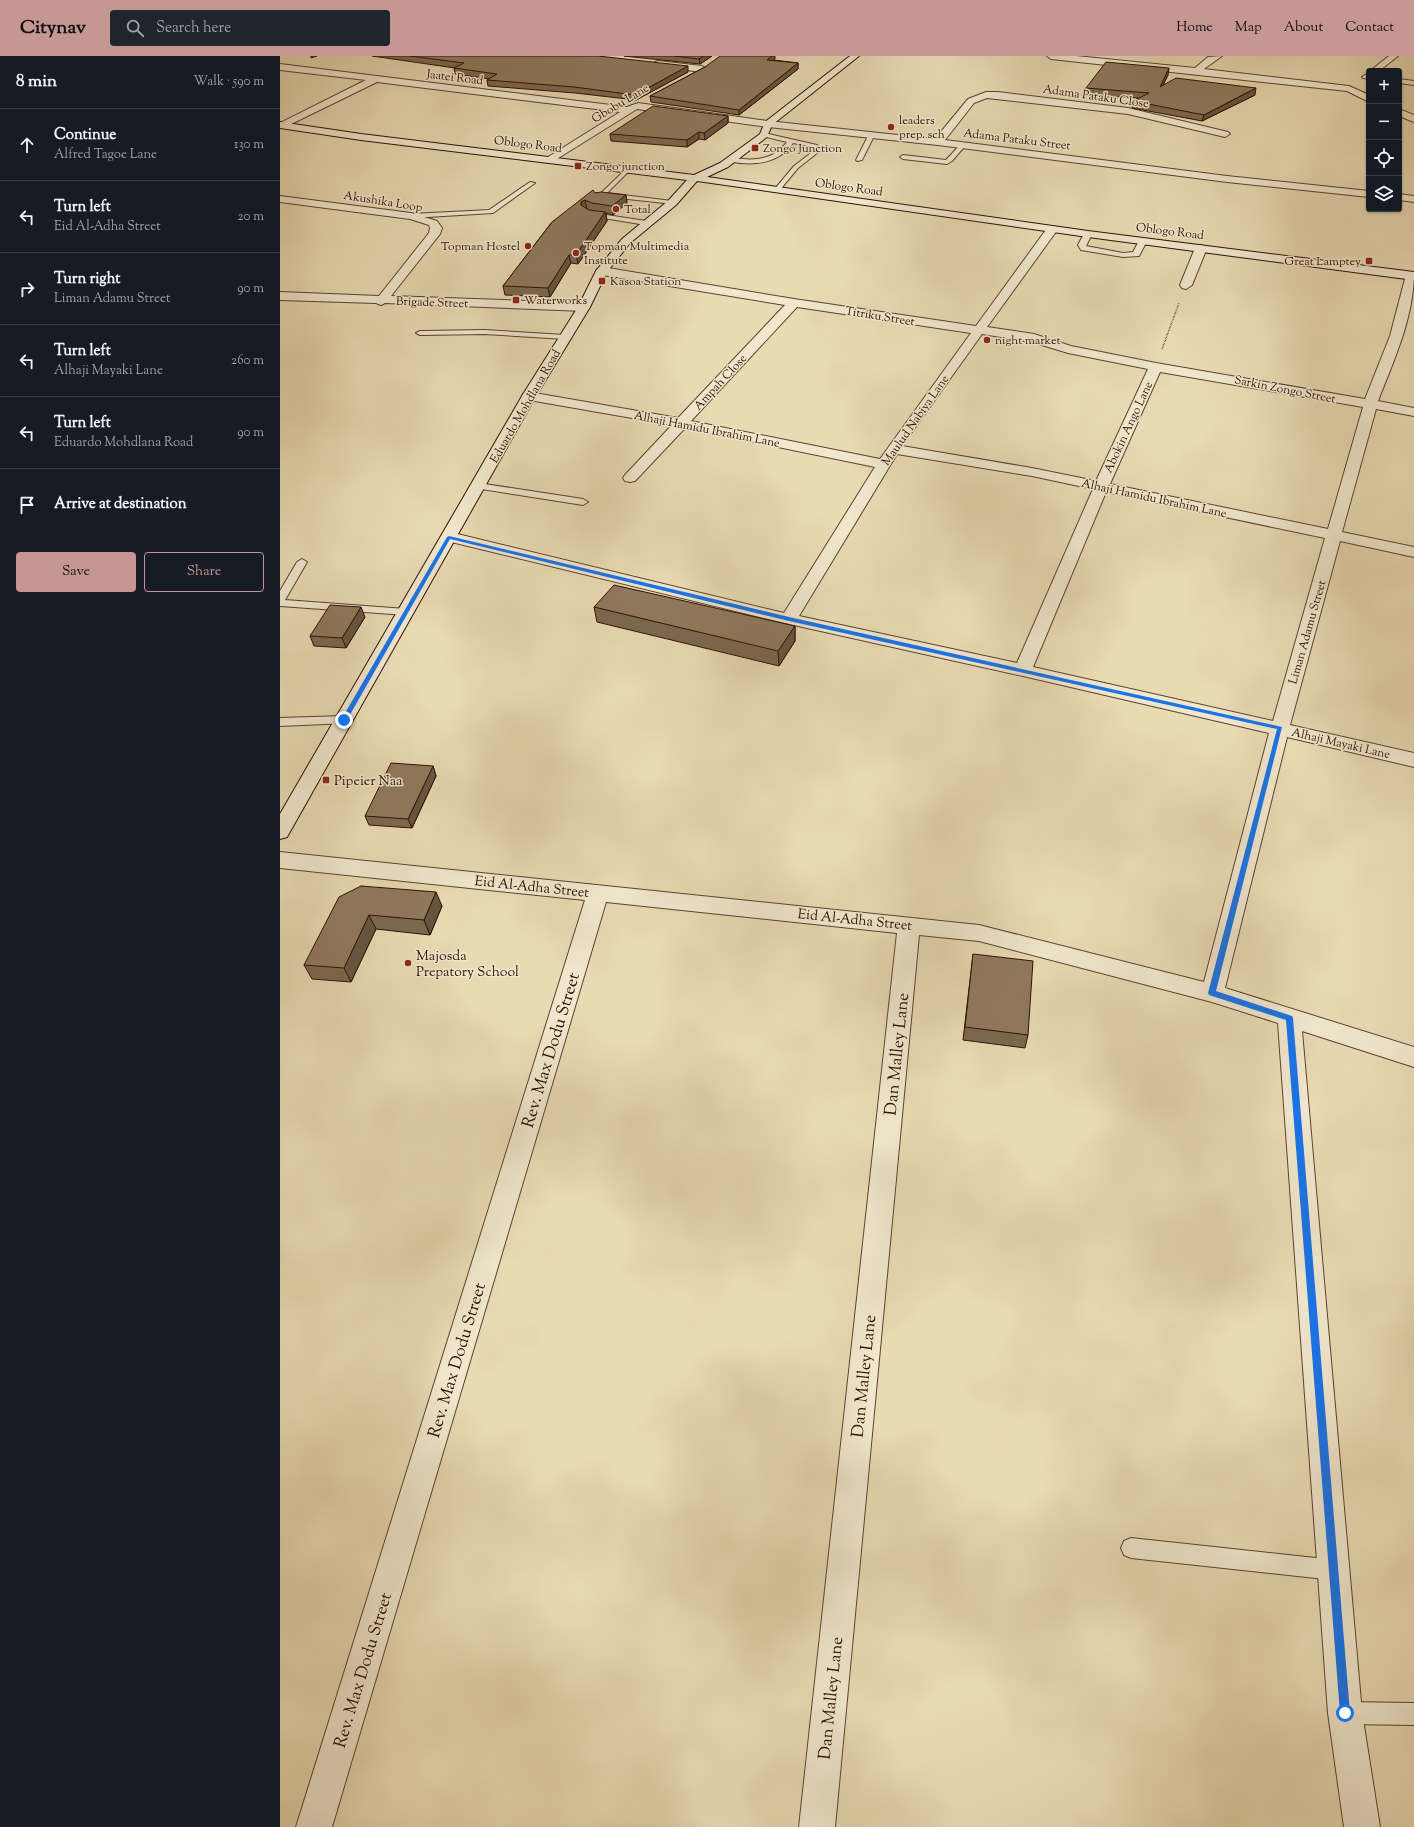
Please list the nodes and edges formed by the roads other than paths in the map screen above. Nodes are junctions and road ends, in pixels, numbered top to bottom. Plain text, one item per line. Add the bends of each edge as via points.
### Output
1 (855, 56) edge
2 (1051, 56) edge
3 (1218, 56) edge
4 (1394, 56) edge
5 (650, 63) edge
6 (280, 67) edge
7 (1378, 68) edge
8 (1197, 71) junction
9 (690, 76) edge
10 (1366, 77) edge
11 (374, 80) junction
12 (1402, 81) edge
13 (1414, 82) edge
14 (1349, 89) junction
15 (651, 98) edge
16 (1366, 98) edge
17 (638, 106) junction
18 (628, 110) junction
19 (1402, 113) edge
20 (1414, 119) edge
21 (768, 124) junction
22 (282, 125) edge
23 (1224, 134) dead end
24 (764, 135) junction
25 (871, 136) junction
26 (791, 141) junction
27 (938, 142) junction
28 (962, 146) junction
29 (903, 158) dead end
30 (552, 160) junction
31 (730, 160) junction
32 (859, 160) dead end
33 (763, 162) junction
34 (776, 164) dead end
35 (626, 171) junction
36 (695, 178) junction
37 (532, 183) dead end
38 (777, 190) junction
39 (1366, 194) edge
40 (1402, 197) edge
41 (280, 199) edge
42 (1414, 199) edge
43 (672, 203) junction
44 (586, 212) edge
45 (411, 216) junction
46 (646, 223) junction
47 (1052, 229) junction
48 (1088, 234) junction
49 (1143, 241) junction
50 (1201, 248) junction
51 (602, 271) junction
52 (1413, 276) edge
53 (1186, 285) road end
54 (280, 296) edge
55 (381, 301) junction
56 (794, 303) junction
57 (584, 307) junction
58 (978, 331) junction
59 (420, 333) dead end
60 (565, 337) junction
61 (1156, 367) junction
62 (529, 396) junction
63 (1370, 405) junction
64 (1414, 412) edge
65 (682, 424) junction
66 (893, 449) junction
67 (884, 464) junction
68 (630, 478) dead end
69 (478, 486) junction
70 (1101, 487) junction
71 (583, 502) dead end
72 (1334, 536) junction
73 (449, 537) junction
74 (1414, 552) edge
75 (302, 562) dead end
76 (280, 600) edge
77 (280, 603) edge
78 (406, 612) junction
79 (789, 619) junction
80 (1023, 670) junction
81 (344, 720) junction
82 (280, 722) edge
83 (1280, 728) junction
84 (1414, 760) edge
85 (280, 832) edge
86 (280, 860) edge
87 (598, 892) junction
88 (909, 925) junction
89 (1212, 993) junction
90 (1289, 1018) junction
91 (1414, 1057) edge
92 (1131, 1548) dead end
93 (1334, 1570) junction
94 (1345, 1713) junction
95 (1414, 1714) edge
96 (314, 1827) edge
97 (816, 1827) edge
98 (1362, 1827) edge

1 - 21 street
2 - 8 street
3 - 8 street
4 - 7 street
5 - 9 street via 706,67
6 - 11 street, Jaatei Road
8 - 14 street
10 - 14 street
11 - 18 street, Jaatei Road
11 - 22 street
12 - 13 lane
14 - 16 street
15 - 17 street, Gbobu Lane
17 - 18 street, Gbobu Lane
17 - 21 street, Adama Pataku Street
18 - 30 street, Gbobu Lane
19 - 20 street
21 - 24 street
21 - 25 street, Adama Pataku Street
22 - 30 street, Oblogo Road
23 - 27 street, Adama Pataku Close via 1128,111 986,95 971,101
24 - 26 lane
24 - 31 street, Eduardo Mohdlana Road
25 - 27 street, Adama Pataku Street
25 - 32 lane
26 - 33 lane via 770,160
26 - 38 lane via 818,150 792,166
27 - 28 street, Adama Pataku Street
28 - 29 lane via 947,162
28 - 39 street, Adama Pataku Street
30 - 35 street, Oblogo Road
31 - 33 lane
31 - 36 street, Eduardo Mohdlana Road
33 - 34 lane
35 - 36 street, Oblogo Road
35 - 43 lane via 600,196
36 - 38 street, Oblogo Road
36 - 43 street, Eduardo Mohdlana Road
37 - 45 lane via 491,212
38 - 47 street, Oblogo Road
40 - 42 street
41 - 45 street, Akushika Loop
43 - 46 street, Eduardo Mohdlana Road
44 - 46 lane via 591,215
45 - 55 street, Akushika Loop via 433,223 436,228 434,234
46 - 51 street, Eduardo Mohdlana Road via 626,241
47 - 48 street, Oblogo Road
47 - 58 street, Maulud Nabiya Lane
48 - 49 street, Oblogo Road
48 - 49 lane via 1082,245 1084,248 1123,255 1136,254
49 - 50 street, Oblogo Road
50 - 52 street, Oblogo Road
50 - 53 street
51 - 56 street, Titriku Street
51 - 57 street, Eduardo Mohdlana Road
52 - 63 street, Liman Adamu Street via 1396,336
54 - 55 street, Brigade Street
55 - 57 street, Brigade Street
56 - 58 street, Titriku Street
56 - 65 street, Ampah Close
57 - 60 street, Eduardo Mohdlana Road
58 - 61 street, Titriku Street via 1039,339 1068,349
58 - 66 street, Maulud Nabiya Lane
59 - 60 lane via 485,332
60 - 62 street, Eduardo Mohdlana Road
61 - 63 street, Sarkin Zongo Street
61 - 70 street, Abokin Ango Lane
62 - 65 street, Alhaji Hamidu Ibrahim Lane
62 - 69 street, Eduardo Mohdlana Road
63 - 64 street, Sarkin Zongo Street
63 - 72 street, Liman Adamu Street
65 - 67 street, Alhaji Hamidu Ibrahim Lane
65 - 68 street, Ampah Close
66 - 67 street, Maulud Nabiya Lane
66 - 70 street, Alhaji Hamidu Ibrahim Lane via 1032,472
67 - 79 street, Maulud Nabiya Lane
69 - 71 lane
69 - 73 street, Eduardo Mohdlana Road
70 - 72 street, Alhaji Hamidu Ibrahim Lane
70 - 80 street, Abokin Ango Lane
72 - 74 street, Alhaji Hamidu Ibrahim Lane
72 - 83 street, Liman Adamu Street
73 - 78 street, Eduardo Mohdlana Road
73 - 79 street, Alhaji Mayaki Lane
75 - 76 lane
77 - 78 lane
78 - 81 street, Eduardo Mohdlana Road
79 - 80 street, Alhaji Mayaki Lane
80 - 83 street, Alhaji Mayaki Lane
81 - 82 lane
81 - 85 street, Eduardo Mohdlana Road
83 - 84 street, Alhaji Mayaki Lane
83 - 89 street, Liman Adamu Street
86 - 87 street, Eid Al-Adha Street
87 - 88 street, Eid Al-Adha Street
87 - 96 street, Rev. Max Dodu Street
88 - 89 street, Eid Al-Adha Street via 979,933
88 - 97 street, Dan Malley Lane
89 - 90 street, Eid Al-Adha Street
90 - 91 street, Eid Al-Adha Street
90 - 93 street
92 - 93 lane
93 - 94 street
94 - 95 lane
94 - 98 street

